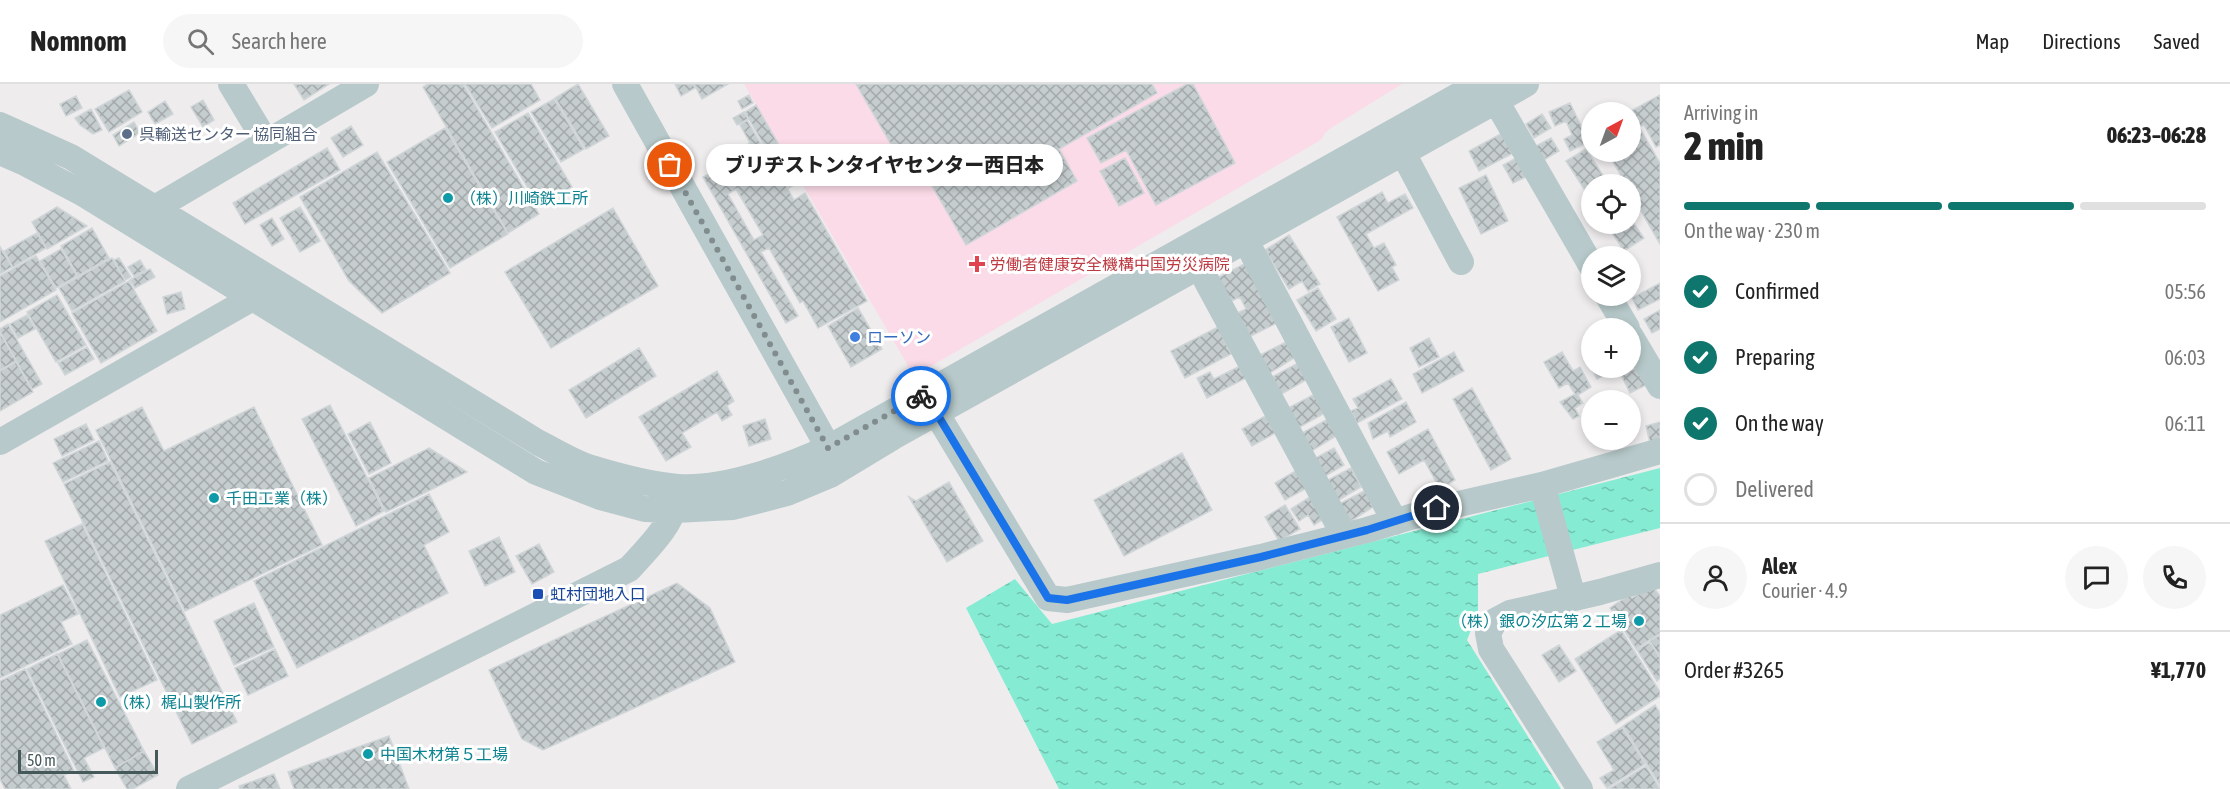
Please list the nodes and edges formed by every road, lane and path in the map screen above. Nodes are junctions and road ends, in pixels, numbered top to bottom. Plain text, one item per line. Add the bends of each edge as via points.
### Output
1 (231, 84) edge
2 (366, 84) edge
3 (625, 84) edge
4 (1526, 84) edge
5 (1487, 90) edge
6 (0, 125) edge
7 (267, 142) junction
8 (0, 152) edge
9 (1403, 153) junction
10 (1328, 182) junction
11 (155, 208) junction
12 (140, 229) junction
13 (1240, 231) junction
14 (1581, 248) edge
15 (1194, 257) junction
16 (1461, 262) dead end
17 (280, 283) junction
18 (252, 298) junction
19 (1641, 354) edge
20 (1660, 386) edge
21 (931, 404) junction
22 (0, 442) edge
23 (1660, 451) edge
24 (834, 459) junction
25 (1542, 485) junction
26 (677, 498) junction
27 (1395, 522) junction
28 (1344, 535) junction
29 (1660, 575) edge
30 (1573, 597) junction
31 (189, 789) edge
32 (1580, 789) edge

1 - 7 street
2 - 7 street
3 - 24 street
4 - 5 street
5 - 9 street
5 - 10 street
5 - 14 street
6 - 11 street via 71,157
7 - 11 street
8 - 12 street
9 - 10 street
9 - 16 street
10 - 13 street
11 - 12 street
11 - 17 street
12 - 18 street
13 - 15 street
13 - 27 street
15 - 21 street
15 - 28 street
17 - 18 street
17 - 26 street via 539,443 586,466 627,477
18 - 22 street
18 - 26 street via 536,472 600,497 645,509
19 - 20 street
21 - 24 street
21 - 28 street via 1048,598 1067,600
23 - 25 street
24 - 26 street via 717,484
25 - 27 street via 1437,508
25 - 30 street
26 - 31 street via 654,542 629,569
27 - 28 street
29 - 30 street
30 - 32 street via 1510,613 1495,621 1488,633 1491,649

